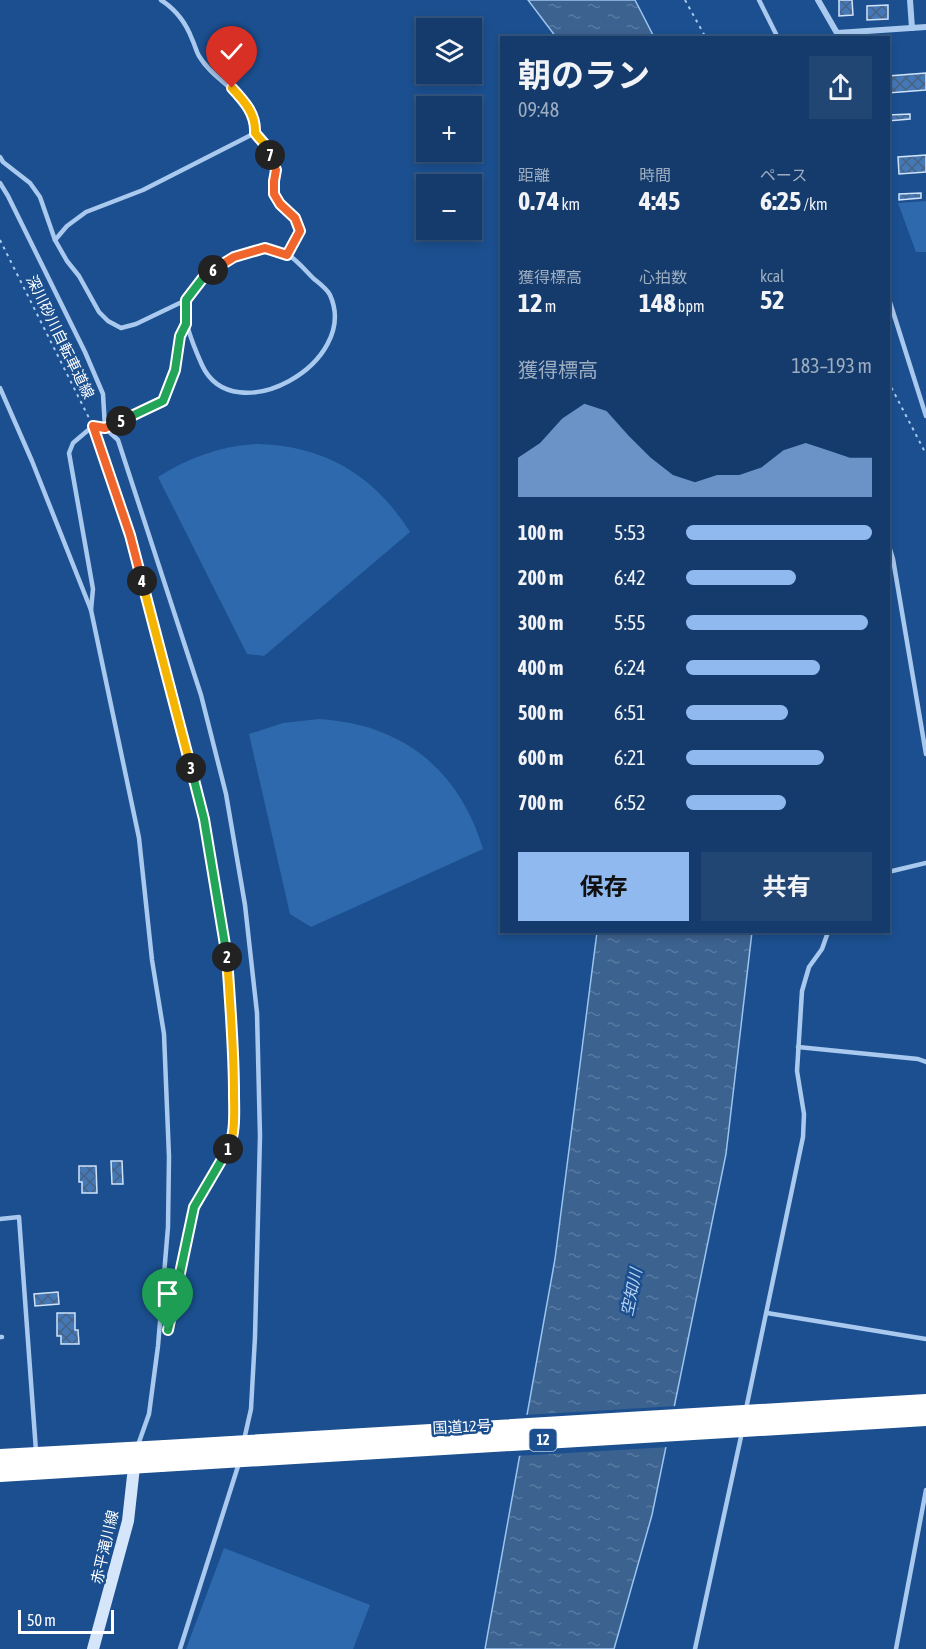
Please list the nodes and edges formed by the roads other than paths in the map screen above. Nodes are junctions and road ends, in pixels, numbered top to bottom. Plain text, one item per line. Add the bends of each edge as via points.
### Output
1 (161, 0) edge
2 (759, 0) edge
3 (818, 0) edge
4 (910, 0) edge
5 (926, 27) edge
6 (912, 28) junction
7 (777, 36) edge
8 (255, 133) junction
9 (0, 157) edge
10 (0, 183) edge
11 (55, 240) junction
12 (287, 255) junction
13 (186, 300) junction
14 (890, 302) edge
15 (186, 324) junction
16 (0, 388) edge
17 (926, 416) edge
18 (105, 428) junction
19 (890, 549) edge
20 (92, 610) junction
21 (926, 754) edge
22 (926, 863) edge
23 (890, 872) edge
24 (828, 933) edge
25 (798, 1047) junction
26 (926, 1062) edge
27 (0, 1219) edge
28 (767, 1313) junction
29 (926, 1339) edge
30 (926, 1403) edge
31 (926, 1417) edge
32 (36, 1456) junction
33 (163, 1456) junction
34 (0, 1458) edge
35 (135, 1458) junction
36 (0, 1473) edge
37 (926, 1490) edge
38 (93, 1649) edge
39 (180, 1649) edge
40 (695, 1649) edge
41 (897, 1649) edge

1 - 8 lane via 182,19 209,69 244,101 255,120
2 - 7 lane
3 - 6 street via 837,33
4 - 6 street
5 - 6 street
8 - 11 lane via 143,190 86,212
8 - 12 lane via 267,147 276,170 274,194 295,218 300,231
9 - 11 lane via 40,197
10 - 18 lane via 103,394
11 - 13 lane via 99,312 122,328
12 - 13 lane via 265,248 234,257 206,274
12 - 15 lane via 330,294 335,320 329,343 315,362 289,382 261,393 228,390 208,377
13 - 15 lane
14 - 17 lane
15 - 18 lane via 163,401
16 - 20 lane
18 - 20 lane via 93,426 73,443 69,453 93,589
18 - 39 lane via 118,440 201,694 226,794 257,1013 260,1136 252,1409 236,1476
19 - 21 lane
20 - 35 lane via 139,838 164,1034 168,1227 149,1414
22 - 23 lane
24 - 25 lane via 809,967 802,992
25 - 26 lane
25 - 28 lane via 803,1137
27 - 32 lane via 20,1218
28 - 29 lane
28 - 40 lane
30 - 33 highway, 国道12号 / 12, bridge
31 - 33 highway, 国道12号 / 12, bridge
32 - 34 highway, 国道12号 / 12
32 - 35 highway, 国道12号 / 12
33 - 35 highway, 国道12号 / 12
35 - 36 highway, 国道12号 / 12
35 - 38 main road, 赤平滝川線 via 128,1521
37 - 41 lane

